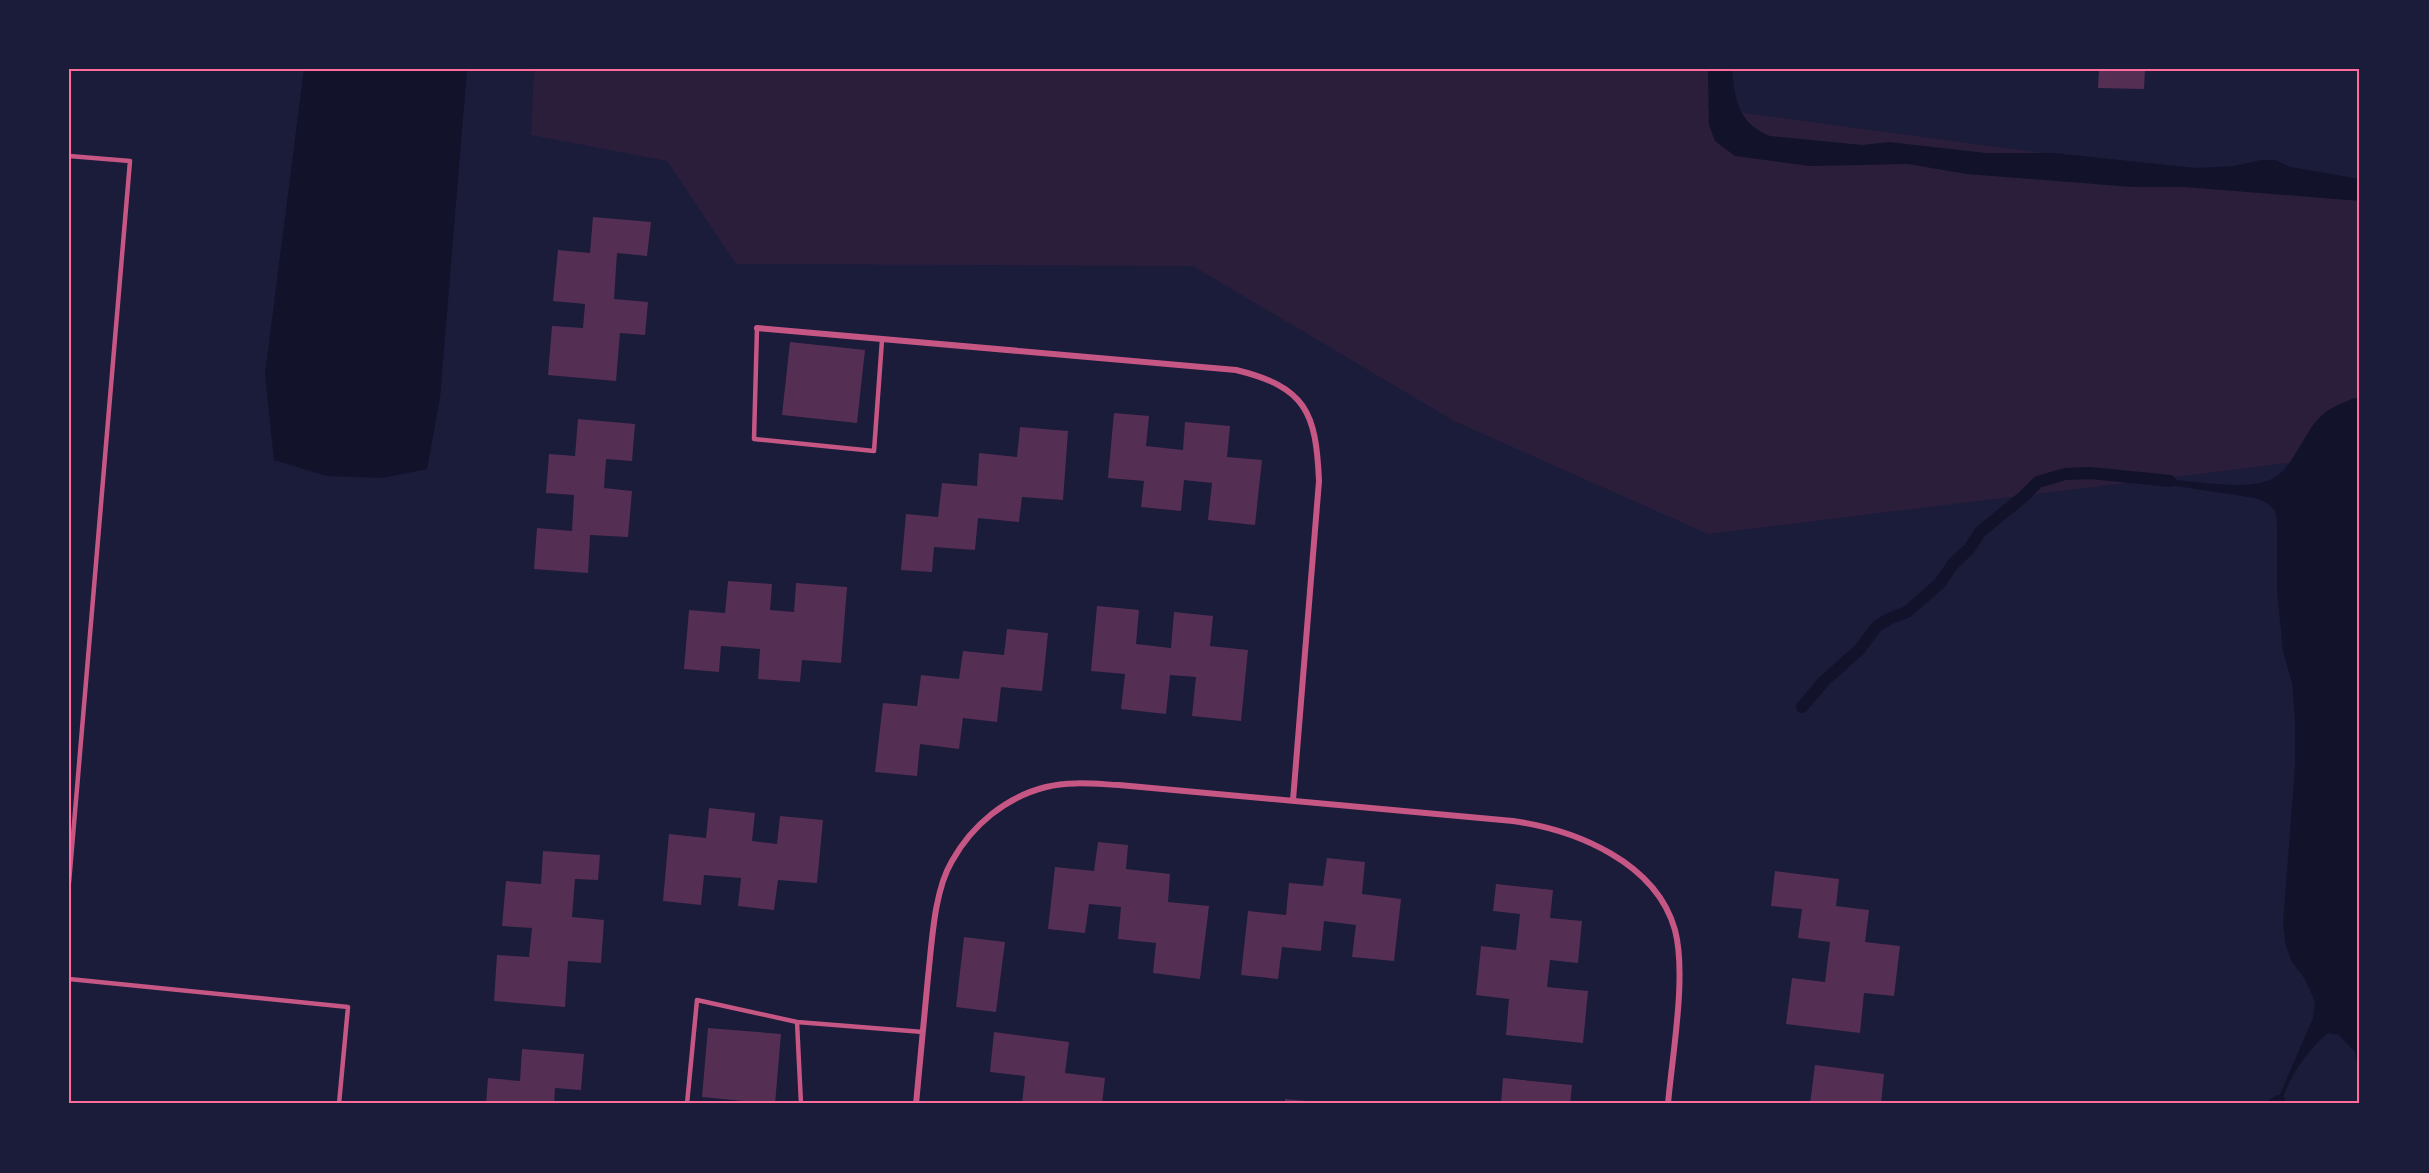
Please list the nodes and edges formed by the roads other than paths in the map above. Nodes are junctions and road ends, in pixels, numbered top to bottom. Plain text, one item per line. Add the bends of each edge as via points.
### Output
1 (69, 156) edge
2 (757, 328) joint
3 (882, 340) junction
4 (1293, 800) junction
5 (69, 883) edge
6 (69, 979) edge
7 (797, 1022) junction
8 (923, 1032) junction
9 (339, 1104) edge
10 (687, 1104) edge
11 (801, 1104) edge
12 (916, 1104) edge
13 (1668, 1104) edge

1 - 5 lane via 129,161
2 - 3 street
2 - 3 lane via 754,439 874,451
3 - 4 street via 1236,370 1263,376 1298,399 1310,417 1318,445 1319,481
4 - 8 street via 1084,783 1047,786 996,810 971,834 951,862 944,882 934,920
4 - 13 street via 1539,824 1600,848 1646,880 1674,930 1678,956
6 - 9 lane via 348,1006
7 - 8 lane
7 - 10 lane via 697,999
7 - 11 lane
8 - 12 street

